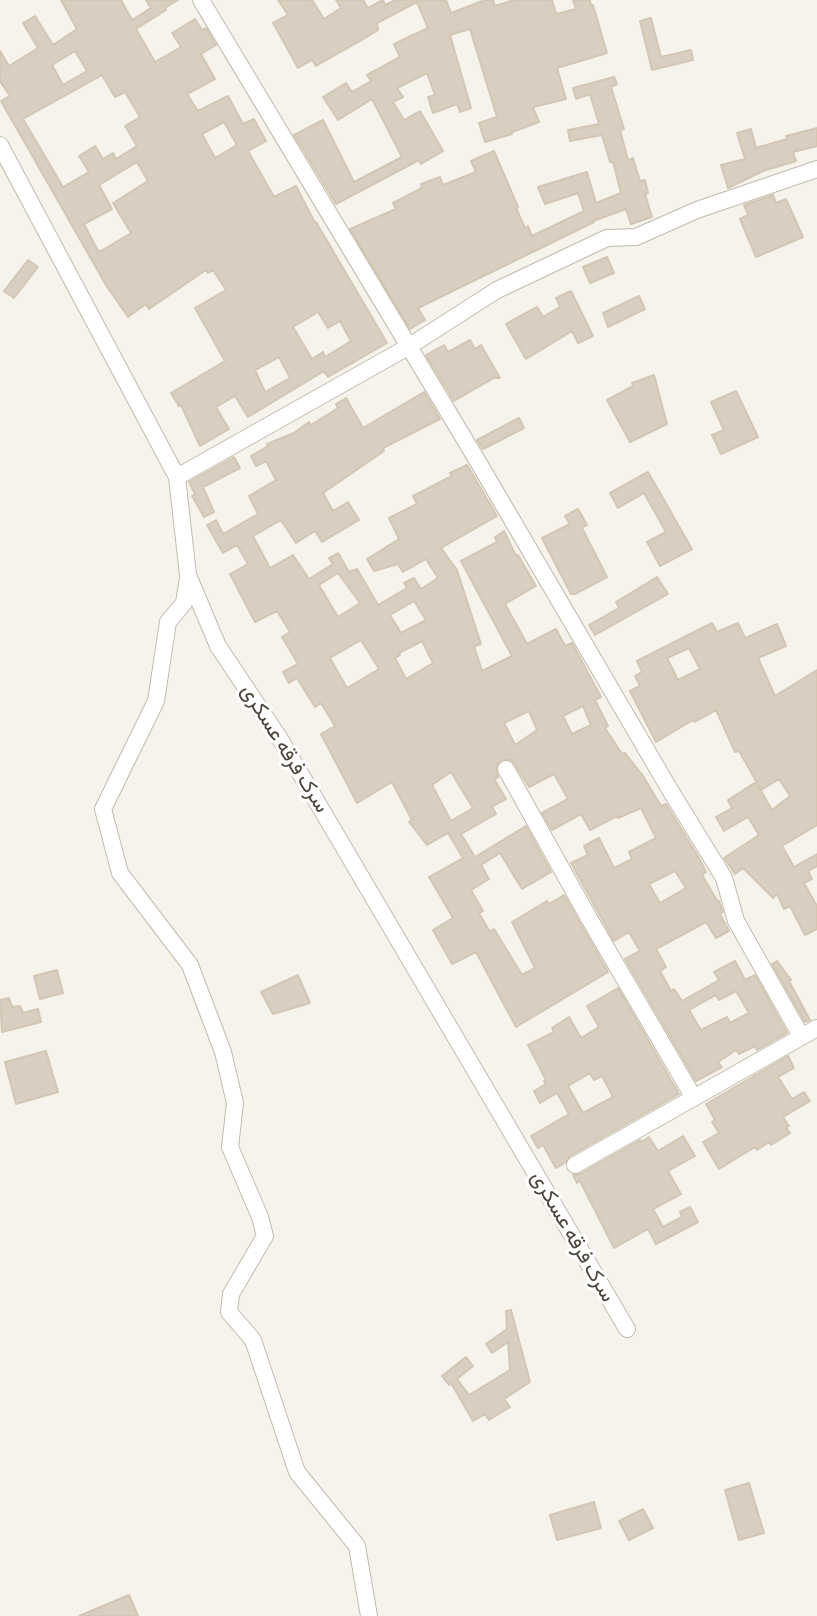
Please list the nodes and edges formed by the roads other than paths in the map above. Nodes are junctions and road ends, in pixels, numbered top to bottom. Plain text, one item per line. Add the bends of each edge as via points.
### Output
1 (201, 0) edge
2 (0, 145) edge
3 (817, 169) edge
4 (408, 346) junction
5 (177, 477) junction
6 (188, 575) junction
7 (506, 769) dead end
8 (817, 1028) edge
9 (801, 1036) junction
10 (694, 1098) junction
11 (575, 1165) dead end
12 (626, 1329) dead end
13 (369, 1616) edge

1 - 4 street
2 - 5 street, سرک فرقه عسکری
3 - 4 street via 696,210 636,237 607,237 497,290
4 - 5 street
4 - 9 street via 724,878 736,921
5 - 6 street, سرک فرقه عسکری
6 - 12 street, سرک فرقه عسکری via 218,646 280,739
6 - 13 street via 184,603 168,622 156,701 103,809 120,873 190,965 223,1052 235,1103 230,1147 265,1236 231,1294 229,1312 253,1339 297,1472 357,1546
7 - 10 street
8 - 9 street
9 - 10 street
10 - 11 street

